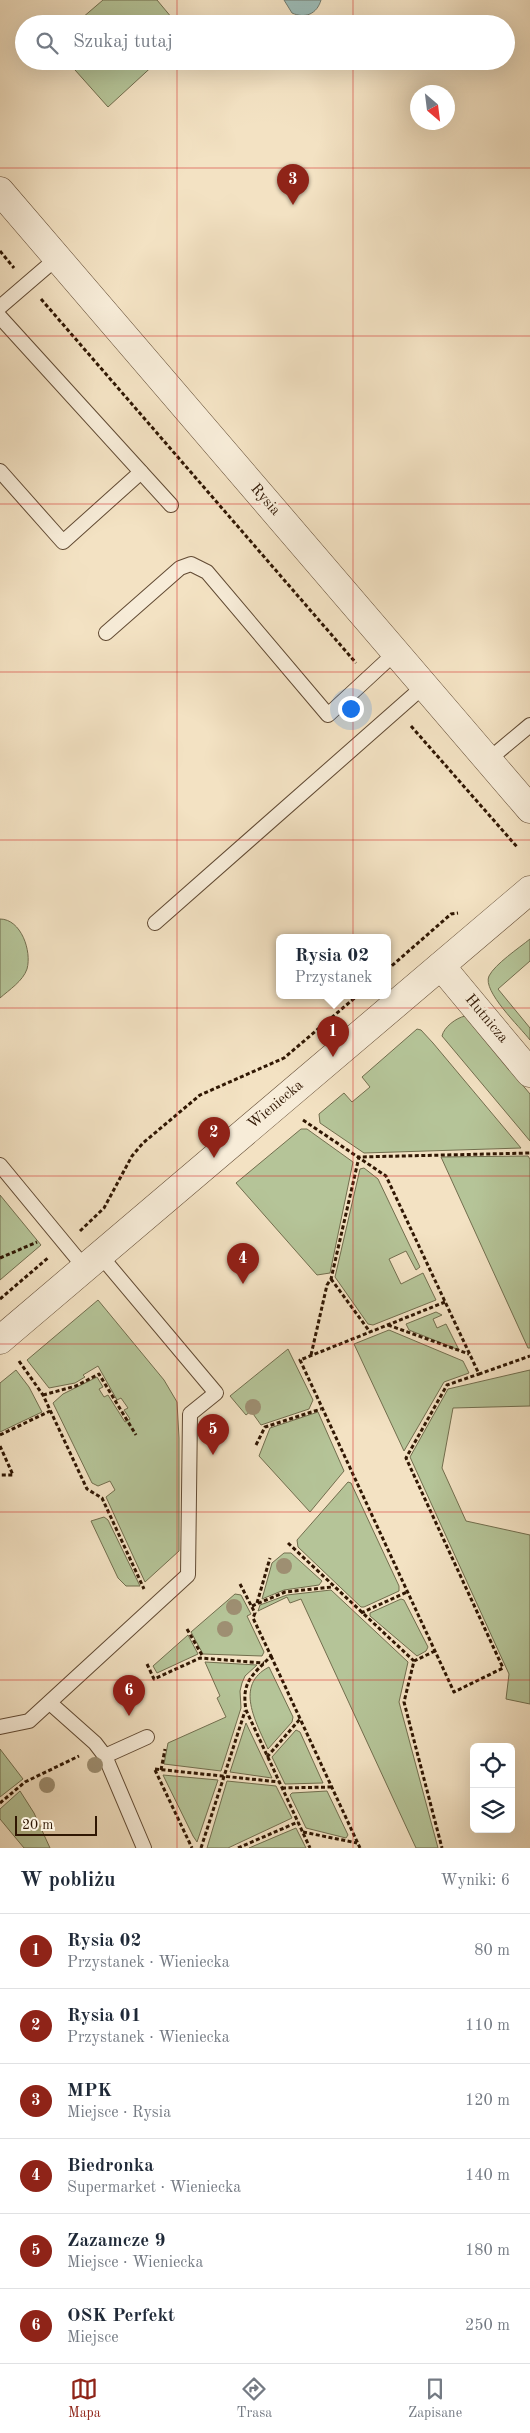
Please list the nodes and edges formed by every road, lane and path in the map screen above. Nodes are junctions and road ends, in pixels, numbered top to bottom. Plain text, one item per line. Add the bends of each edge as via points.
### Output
1 (0, 191) edge
2 (0, 251) edge
3 (57, 258) junction
4 (28, 283) junction
5 (0, 307) edge
6 (0, 316) edge
7 (0, 471) edge
8 (141, 472) junction
9 (171, 505) dead end
10 (106, 633) dead end
11 (395, 653) junction
12 (368, 678) junction
13 (424, 686) junction
14 (397, 710) junction
15 (530, 726) edge
16 (487, 761) junction
17 (530, 809) edge
18 (518, 848) dead end
19 (530, 890) edge
20 (461, 915) dead end
21 (156, 923) dead end
22 (391, 966) edge
23 (441, 966) junction
24 (353, 999) edge
25 (530, 1072) edge
26 (303, 1120) dead end
27 (530, 1153) edge
28 (359, 1157) junction
29 (0, 1165) edge
30 (43, 1239) dead end
31 (66, 1243) junction
32 (0, 1258) edge
33 (93, 1262) junction
34 (331, 1279) junction
35 (0, 1299) edge
36 (445, 1302) junction
37 (388, 1325) junction
38 (370, 1332) junction
39 (0, 1340) edge
40 (470, 1354) junction
41 (311, 1355) junction
42 (530, 1356) edge
43 (19, 1361) dead end
44 (479, 1374) junction
45 (43, 1395) junction
46 (321, 1409) junction
47 (50, 1412) junction
48 (0, 1435) edge
49 (136, 1435) dead end
50 (256, 1445) dead end
51 (0, 1446) edge
52 (0, 1476) edge
53 (288, 1543) dead end
54 (270, 1558) dead end
55 (240, 1584) dead end
56 (333, 1587) junction
57 (407, 1592) junction
58 (258, 1604) junction
59 (252, 1606) junction
60 (153, 1607) junction
61 (361, 1613) junction
62 (187, 1629) dead end
63 (435, 1651) junction
64 (271, 1656) junction
65 (203, 1658) junction
66 (414, 1661) junction
67 (264, 1663) junction
68 (147, 1664) dead end
69 (50, 1702) junction
70 (246, 1710) junction
71 (300, 1719) junction
72 (0, 1727) edge
73 (146, 1737) dead end
74 (90, 1738) junction
75 (166, 1745) dead end
76 (105, 1756) junction
77 (267, 1757) junction
78 (161, 1770) junction
79 (224, 1777) junction
80 (279, 1782) junction
81 (332, 1787) junction
82 (282, 1788) junction
83 (0, 1803) edge
84 (298, 1822) junction
85 (303, 1832) junction
86 (358, 1843) junction
87 (144, 1848) edge
88 (192, 1848) edge
89 (201, 1848) edge
90 (238, 1848) edge
91 (310, 1848) edge
92 (360, 1848) edge
93 (442, 1848) edge

1 - 3 street, Rysia
2 - 4 path
3 - 4 lane
3 - 11 street, Rysia
4 - 5 lane
4 - 12 path
6 - 8 lane
7 - 8 lane via 63,542
8 - 9 lane
10 - 12 lane via 180,568 191,564 206,572 328,715
11 - 12 lane
11 - 13 street, Rysia
13 - 14 lane
13 - 16 street, Rysia
14 - 18 path
14 - 21 lane
15 - 16 lane
16 - 17 street, Rysia
19 - 23 street, Wieniecka
20 - 22 path via 451,914
23 - 25 street, Hutnicza
23 - 33 street, Wieniecka
24 - 31 path via 277,1063 210,1089 150,1137 132,1156 104,1208
26 - 28 path
27 - 28 path
28 - 34 path
28 - 36 path via 386,1176
29 - 31 lane
30 - 32 path
31 - 33 lane
31 - 35 path
33 - 39 street, Wieniecka
33 - 60 lane via 216,1392 190,1414 188,1575
34 - 38 path
34 - 41 path
36 - 37 path
36 - 40 path
37 - 38 path
37 - 40 path
38 - 41 path
40 - 44 path
41 - 46 path via 300,1360
42 - 44 path
43 - 45 path
44 - 63 path via 447,1385 406,1458 503,1668 454,1692
45 - 47 path
45 - 49 path via 76,1386 99,1374
46 - 50 path via 266,1427
46 - 57 path
47 - 48 path
47 - 60 path via 87,1489 102,1498
51 - 52 path via 14,1474
53 - 56 path
54 - 58 path
55 - 59 path
56 - 58 path via 286,1592
56 - 61 path
57 - 61 path
57 - 63 path
58 - 59 path
59 - 64 path via 253,1618
60 - 69 lane
61 - 66 path
62 - 65 path
63 - 66 path
64 - 67 path
64 - 71 path
65 - 67 path
65 - 68 path via 154,1679
66 - 93 path via 404,1702
67 - 70 path via 245,1687
69 - 72 lane via 29,1721
69 - 74 lane
70 - 77 path
70 - 79 path
71 - 77 path
71 - 81 path
73 - 76 lane
74 - 76 lane
74 - 83 path via 82,1747 86,1753 25,1782
75 - 78 path
76 - 87 lane
77 - 80 path
78 - 79 path
78 - 88 path via 155,1770
79 - 80 path
79 - 89 path
80 - 82 path
81 - 82 path
81 - 86 path
82 - 84 path
84 - 85 path
84 - 90 path
85 - 86 path
85 - 91 path
86 - 92 path

